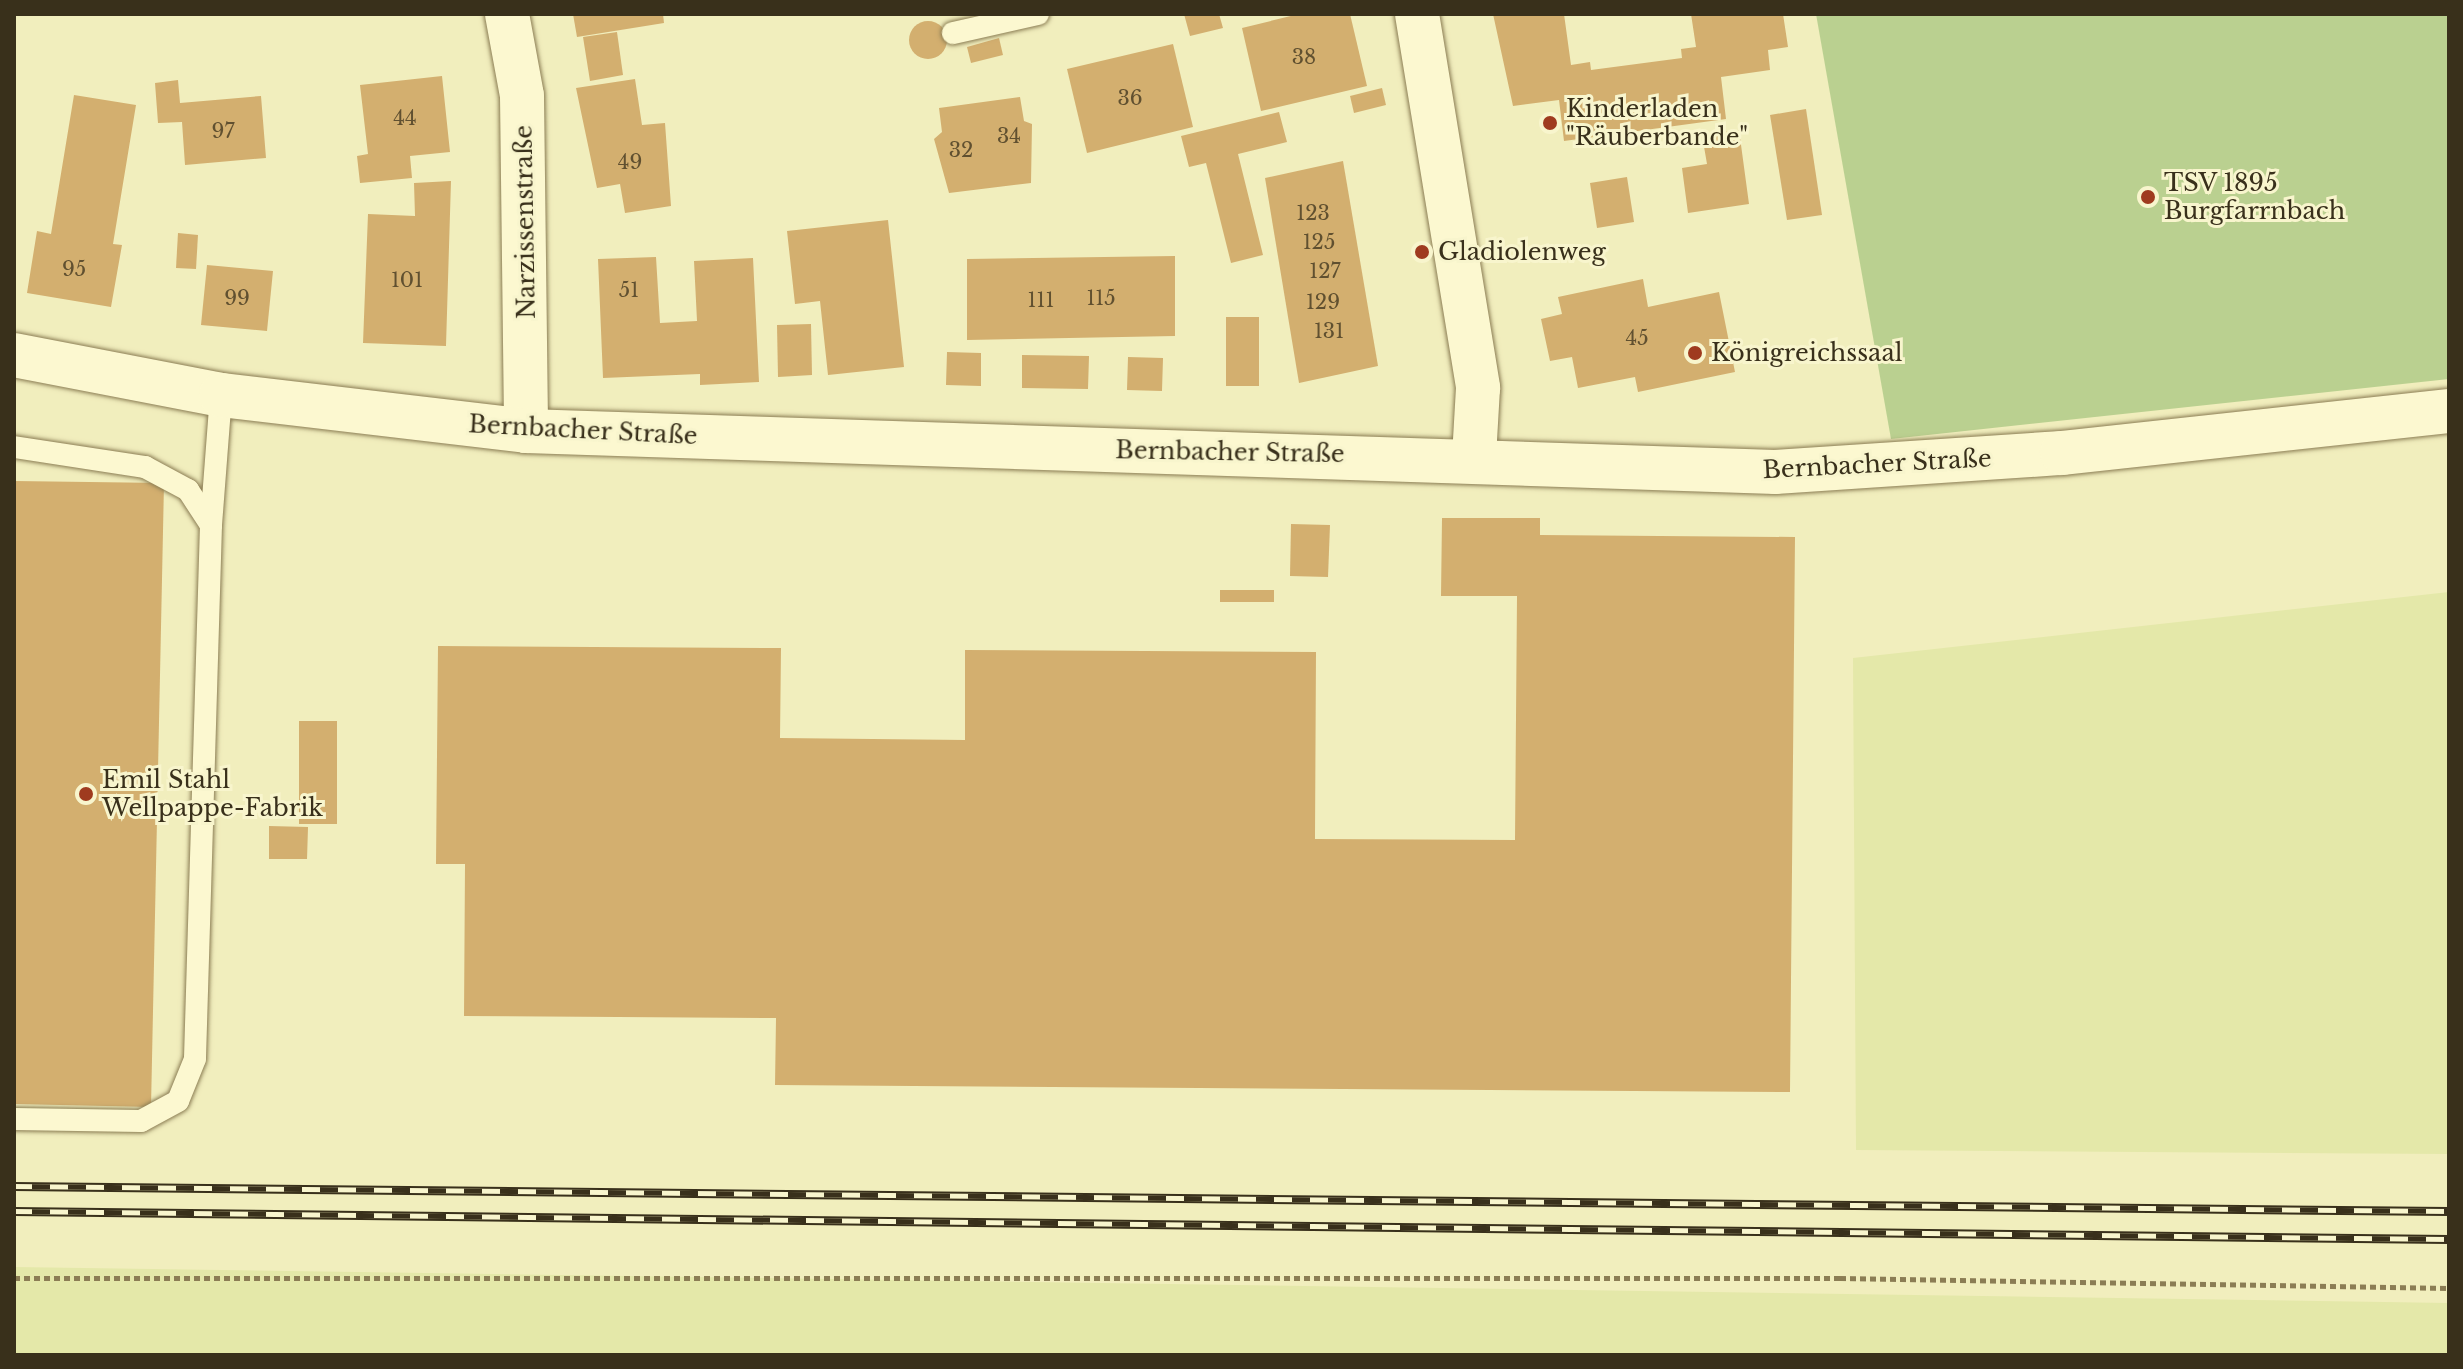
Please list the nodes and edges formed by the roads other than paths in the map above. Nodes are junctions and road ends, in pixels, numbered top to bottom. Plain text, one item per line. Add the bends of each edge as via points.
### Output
1 (507, 14) edge
2 (1038, 14) edge
3 (1417, 14) edge
4 (953, 33) dead end
5 (14, 355) edge
6 (221, 395) junction
7 (2449, 411) edge
8 (526, 431) junction
9 (14, 447) edge
10 (1474, 457) junction
11 (211, 525) junction
12 (14, 1119) edge

1 - 8 street, Narzissenstraße via 522,96
2 - 4 lane
3 - 10 street via 1478,388
5 - 6 street, Bernbacher Straße
6 - 8 street, Bernbacher Straße
6 - 11 lane
7 - 10 street, Bernbacher Straße via 1810,472
8 - 10 street, Bernbacher Straße
9 - 11 lane via 145,467 188,490
11 - 12 lane via 195,1059 178,1101 141,1121

